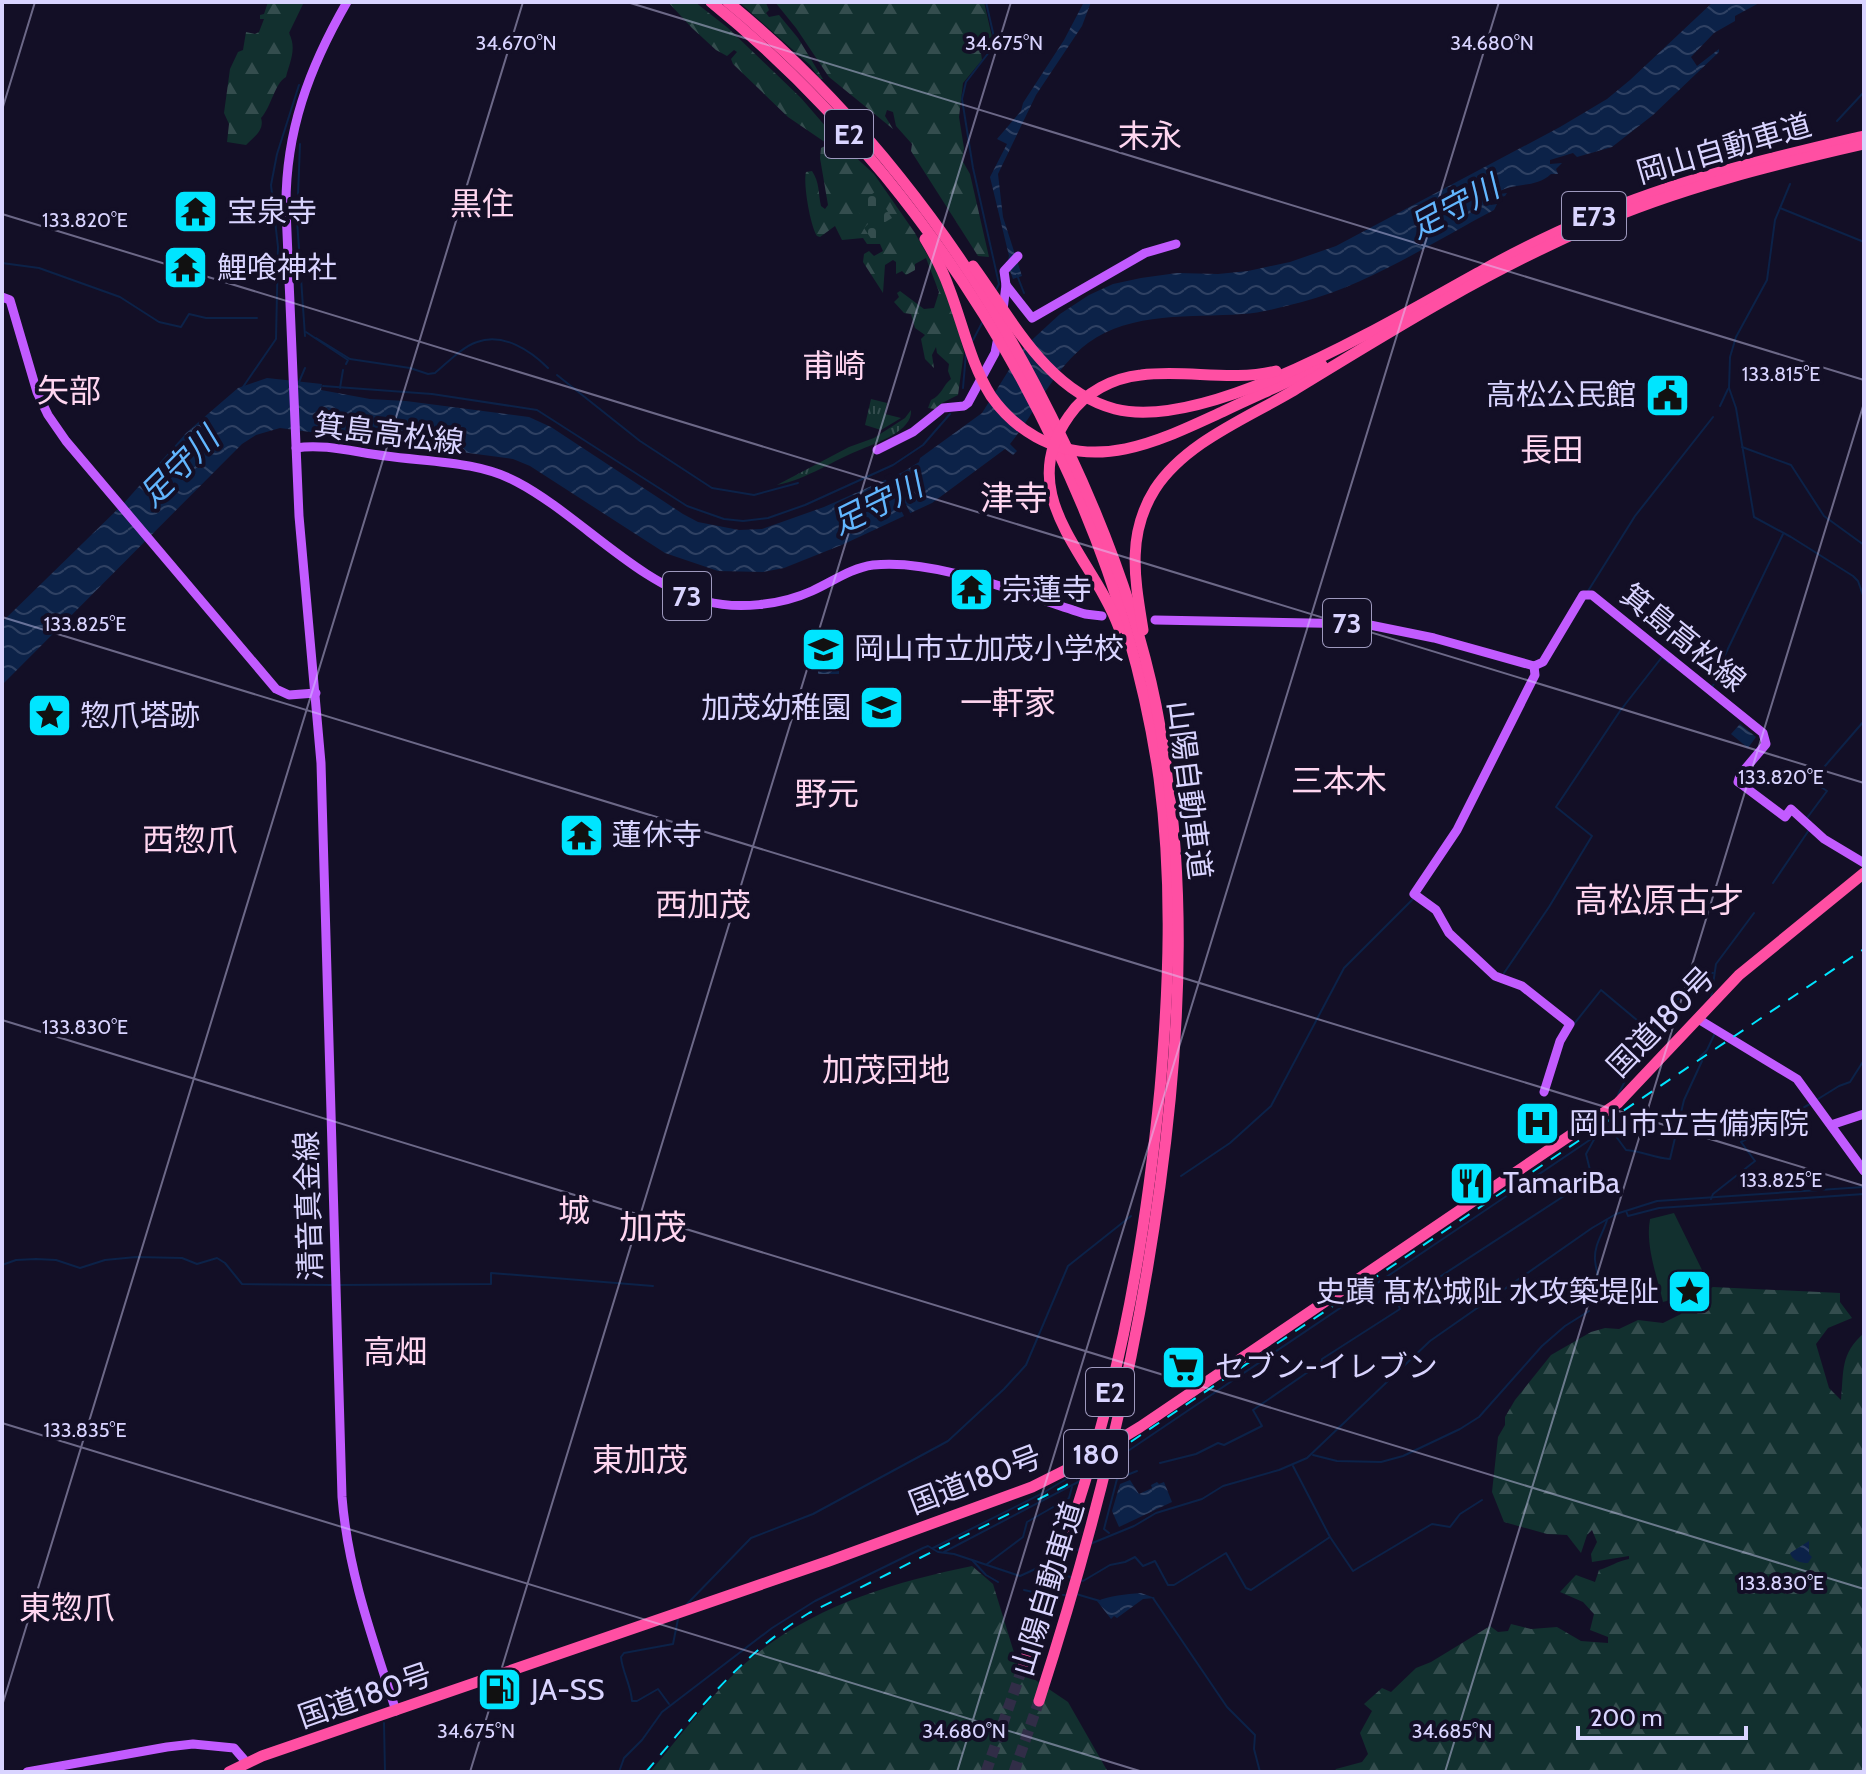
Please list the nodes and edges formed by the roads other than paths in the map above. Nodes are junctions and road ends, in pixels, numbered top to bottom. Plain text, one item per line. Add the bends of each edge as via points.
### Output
1 (347, 2) edge
2 (711, 2) edge
3 (728, 2) edge
4 (1864, 136) edge
5 (853, 139) junction
6 (1864, 144) edge
7 (1176, 244) dead end
8 (1017, 256) dead end
9 (973, 281) junction
10 (1006, 285) junction
11 (2, 297) edge
12 (1387, 334) junction
13 (1344, 346) junction
14 (296, 442) junction
15 (877, 450) dead end
16 (1102, 616) dead end
17 (1155, 620) dead end
18 (1534, 666) junction
19 (316, 693) junction
20 (1147, 701) junction
21 (1171, 847) junction
22 (1864, 863) edge
23 (1864, 873) edge
24 (1698, 1019) junction
25 (1544, 1092) dead end
26 (1864, 1114) edge
27 (1831, 1125) junction
28 (1864, 1171) edge
29 (1155, 1181) junction
30 (1023, 1666) tunnel mouth
31 (1039, 1701) tunnel mouth
32 (396, 1711) junction
33 (247, 1763) junction
34 (27, 1772) edge
35 (229, 1772) edge

1 - 14 main road via 309,74 290,149 286,209
2 - 5 highway, 山陽自動車道 / E2 via 784,66
3 - 9 highway, E2 via 808,76 897,175
4 - 13 highway, 岡山自動車道 / E73 via 1739,166 1623,204 1524,248
5 - 9 highway, 山陽自動車道 / E2
5 - 12 highway via 922,234 992,397 1015,422 1043,440 1073,450 1138,447
6 - 12 highway, 岡山自動車道 / E73 via 1719,181 1625,213 1527,256
7 - 10 main road via 1145,253 1032,318
8 - 10 main road via 1004,271
9 - 13 highway via 1072,388 1097,403 1134,412 1180,409 1270,379
9 - 20 highway, 山陽自動車道 / E2 via 1063,461 1117,596
9 - 20 highway, 山陽自動車道 / E2 via 1024,364 1087,490 1126,592
10 - 15 main road via 995,353 968,403 943,408 913,432
11 - 19 main road via 10,300 34,383 66,441 276,689 289,695
12 - 20 highway via 1201,445 1156,488 1140,521 1134,559
13 - 20 highway via 1256,375 1126,377 1088,395 1061,427 1049,469 1052,500 1116,620
14 - 16 main road, 箕島高松線 / 73 via 477,468 509,478 669,588 709,602 787,600 855,569 887,564 964,577
14 - 19 main road, 箕島高松線
17 - 18 main road, 73 via 1365,624
18 - 22 main road, 箕島高松線 via 1543,662 1587,594 1763,733 1766,744 1738,782 1785,817 1791,809 1824,839
18 - 25 main road via 1535,675 1494,759 1416,896 1436,910 1452,937 1500,979 1529,991 1570,1024
19 - 32 main road, 清音真金線 via 343,1511 360,1601
20 - 21 highway, 山陽自動車道 / E2
20 - 21 highway, 山陽自動車道 / E2 via 1168,773
21 - 29 highway, 山陽自動車道 / E2 via 1173,962
23 - 24 highway, 国道180号 / 180 via 1739,975
24 - 27 main road via 1794,1077
24 - 32 highway, 国道180号 / 180 via 1618,1103 1586,1126 1073,1467 829,1561
26 - 27 main road
27 - 28 main road
29 - 30 highway, 山陽自動車道 / E2 via 1090,1467
29 - 31 highway, 山陽自動車道 / E2 via 1129,1376 1073,1596
32 - 33 highway, 国道180号 / 180
33 - 34 main road via 234,1748 193,1744
33 - 35 highway, 国道180号 / 180

